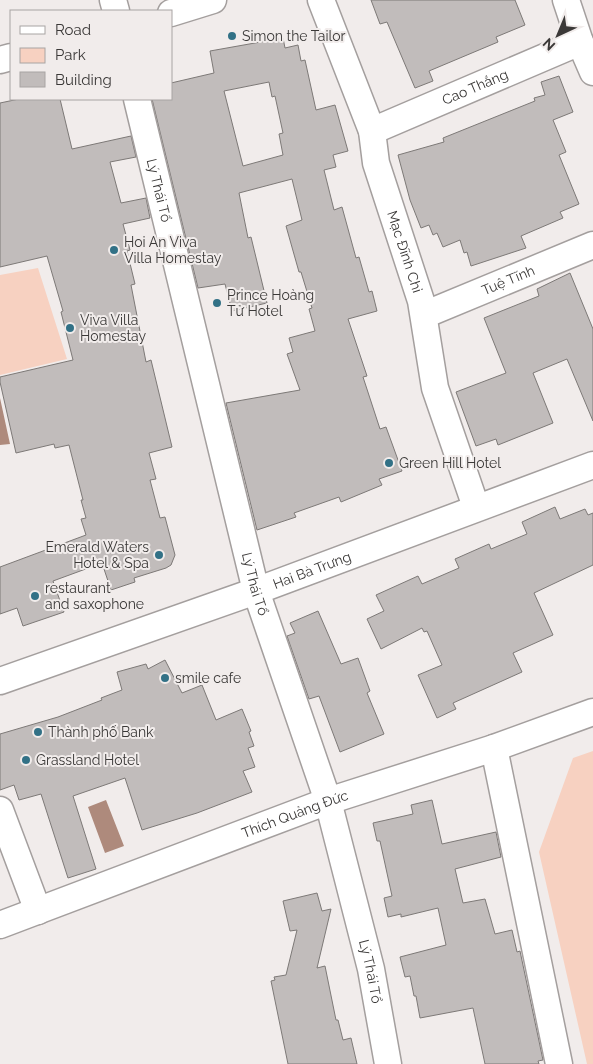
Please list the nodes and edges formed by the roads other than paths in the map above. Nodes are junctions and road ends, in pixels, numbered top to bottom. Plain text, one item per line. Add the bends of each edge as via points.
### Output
1 (213, 0) edge
2 (321, 0) edge
3 (566, 0) edge
4 (172, 13) edge
5 (580, 42) junction
6 (593, 72) edge
7 (137, 100) edge
8 (372, 131) junction
9 (593, 246) edge
10 (424, 315) junction
11 (593, 464) edge
12 (476, 507) junction
13 (256, 591) junction
14 (0, 680) edge
15 (593, 712) edge
16 (494, 748) junction
17 (328, 801) junction
18 (0, 810) edge
19 (38, 911) junction
20 (0, 925) edge
21 (388, 1064) edge
22 (560, 1064) edge

1 - 4 street
2 - 8 street, Mạc Đĩnh Chi
3 - 5 street
5 - 6 street
5 - 8 street, Cao Thắng
7 - 13 street, Lý Thái Tổ
8 - 10 street, Mạc Đĩnh Chi via 376,163
9 - 10 street, Tuệ Tĩnh
10 - 12 street, Mạc Đĩnh Chi via 435,388
11 - 12 street, Hai Bà Trưng
12 - 13 street, Hai Bà Trưng
13 - 14 street, Hai Bà Trưng
13 - 17 street, Lý Thái Tổ
15 - 16 street, Thích Quảng Đức
16 - 17 street, Thích Quảng Đức
16 - 22 street
17 - 19 street, Thích Quảng Đức
17 - 21 street, Lý Thái Tổ via 371,970
18 - 19 street
19 - 20 street, Thích Quảng Đức

